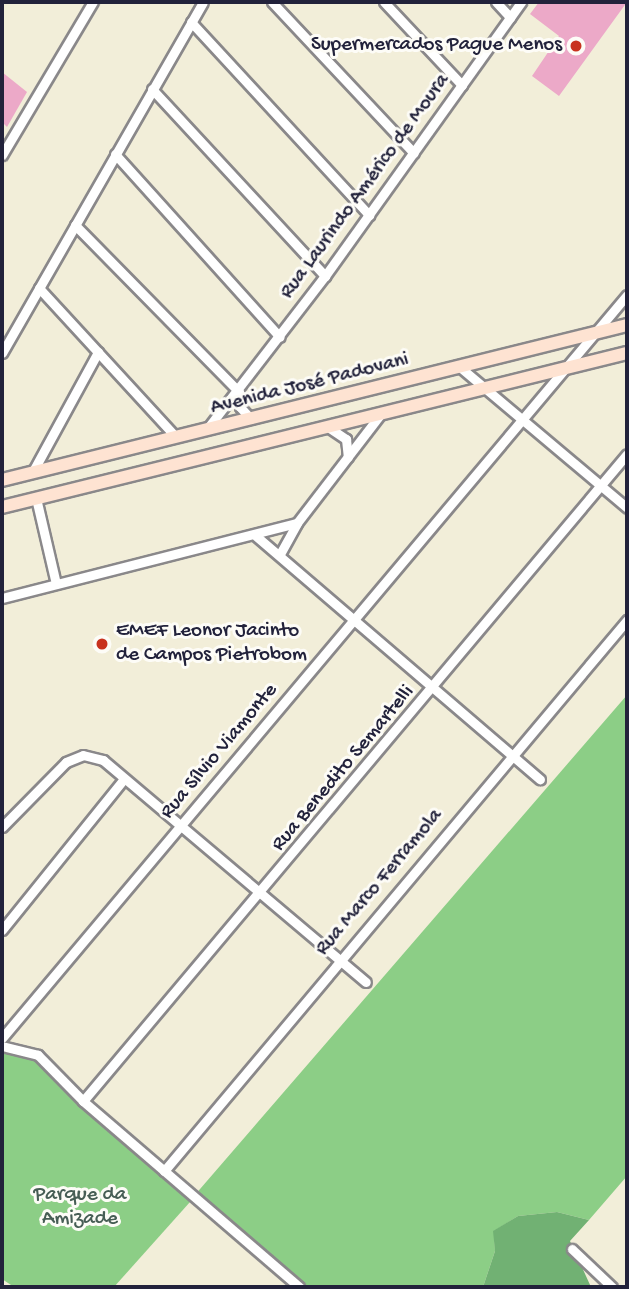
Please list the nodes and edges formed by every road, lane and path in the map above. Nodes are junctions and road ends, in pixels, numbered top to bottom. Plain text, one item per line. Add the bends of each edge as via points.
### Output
1 (93, 2) edge
2 (203, 2) edge
3 (272, 2) edge
4 (384, 2) edge
5 (496, 2) edge
6 (521, 2) edge
7 (510, 17) junction
8 (191, 22) junction
9 (462, 85) junction
10 (152, 89) junction
11 (414, 153) junction
12 (115, 154) junction
13 (2, 155) edge
14 (369, 215) junction
15 (75, 225) junction
16 (325, 276) junction
17 (39, 288) junction
18 (627, 296) edge
19 (627, 325) edge
20 (596, 333) junction
21 (280, 337) junction
22 (98, 352) junction
23 (2, 353) edge
24 (627, 353) edge
25 (461, 368) junction
26 (565, 369) junction
27 (488, 389) junction
28 (239, 392) junction
29 (380, 415) junction
30 (251, 419) junction
31 (522, 421) junction
32 (328, 428) junction
33 (207, 430) junction
34 (176, 437) junction
35 (627, 454) edge
36 (348, 457) junction
37 (32, 473) junction
38 (2, 480) edge
39 (600, 487) junction
40 (36, 498) junction
41 (2, 507) edge
42 (627, 508) edge
43 (297, 523) junction
44 (256, 536) junction
45 (280, 554) junction
46 (56, 584) junction
47 (2, 597) edge
48 (627, 620) edge
49 (354, 622) junction
50 (434, 690) junction
51 (512, 756) junction
52 (124, 779) junction
53 (540, 779) dead end
54 (3, 822) edge
55 (180, 826) junction
56 (261, 894) junction
57 (2, 930) edge
58 (338, 959) junction
59 (366, 982) dead end
60 (2, 1038) edge
61 (2, 1046) edge
62 (83, 1101) junction
63 (164, 1171) junction
64 (572, 1249) dead end
65 (299, 1287) edge
66 (612, 1287) edge

1 - 13 street
2 - 8 street
3 - 11 street
4 - 9 street
5 - 7 street
6 - 7 street, Rua Laurindo Américo de Moura
7 - 9 street, Rua Laurindo Américo de Moura
8 - 10 street
8 - 14 street
9 - 11 street, Rua Laurindo Américo de Moura
10 - 12 street
10 - 16 street
11 - 14 street, Rua Laurindo Américo de Moura
12 - 15 street
12 - 21 street
14 - 16 street, Rua Laurindo Américo de Moura
15 - 17 street
15 - 28 street
16 - 21 street, Rua Laurindo Américo de Moura
17 - 22 street
17 - 23 street
18 - 20 street, Rua Sílvio Viamonte
19 - 20 street, Avenida José Padovani
20 - 25 street, Avenida José Padovani
20 - 26 street, Rua Sílvio Viamonte
21 - 28 street, Rua Laurindo Américo de Moura
22 - 34 street
22 - 37 street
24 - 26 street
25 - 27 street
25 - 30 street, Avenida José Padovani
26 - 27 street
26 - 31 street, Rua Sílvio Viamonte
27 - 29 street
27 - 31 street
28 - 30 street via 240,407
28 - 33 street, Rua Laurindo Américo de Moura
29 - 32 street
29 - 36 street
30 - 33 street, Avenida José Padovani
31 - 39 street
31 - 49 street, Rua Sílvio Viamonte
32 - 36 street via 345,439
32 - 40 street
33 - 34 street, Avenida José Padovani
34 - 37 street, Avenida José Padovani
35 - 39 street, Rua Benedito Semartelli
36 - 43 street
37 - 38 street, Avenida José Padovani
39 - 42 street
39 - 50 street, Rua Benedito Semartelli
40 - 41 street
40 - 46 street
43 - 44 street
43 - 45 street
44 - 45 street
44 - 46 street
45 - 49 street
46 - 47 street
48 - 51 street, Rua Marco Ferramola
49 - 50 street
49 - 55 street, Rua Sílvio Viamonte
50 - 51 street
50 - 56 street, Rua Benedito Semartelli
51 - 53 street
51 - 58 street, Rua Marco Ferramola
52 - 54 street via 91,755 74,757
52 - 55 street
52 - 57 street
55 - 56 street
55 - 60 street, Rua Sílvio Viamonte
56 - 58 street
56 - 62 street, Rua Benedito Semartelli
58 - 59 street
58 - 63 street, Rua Marco Ferramola
61 - 62 street via 38,1055
62 - 63 street
63 - 65 street
64 - 66 street

